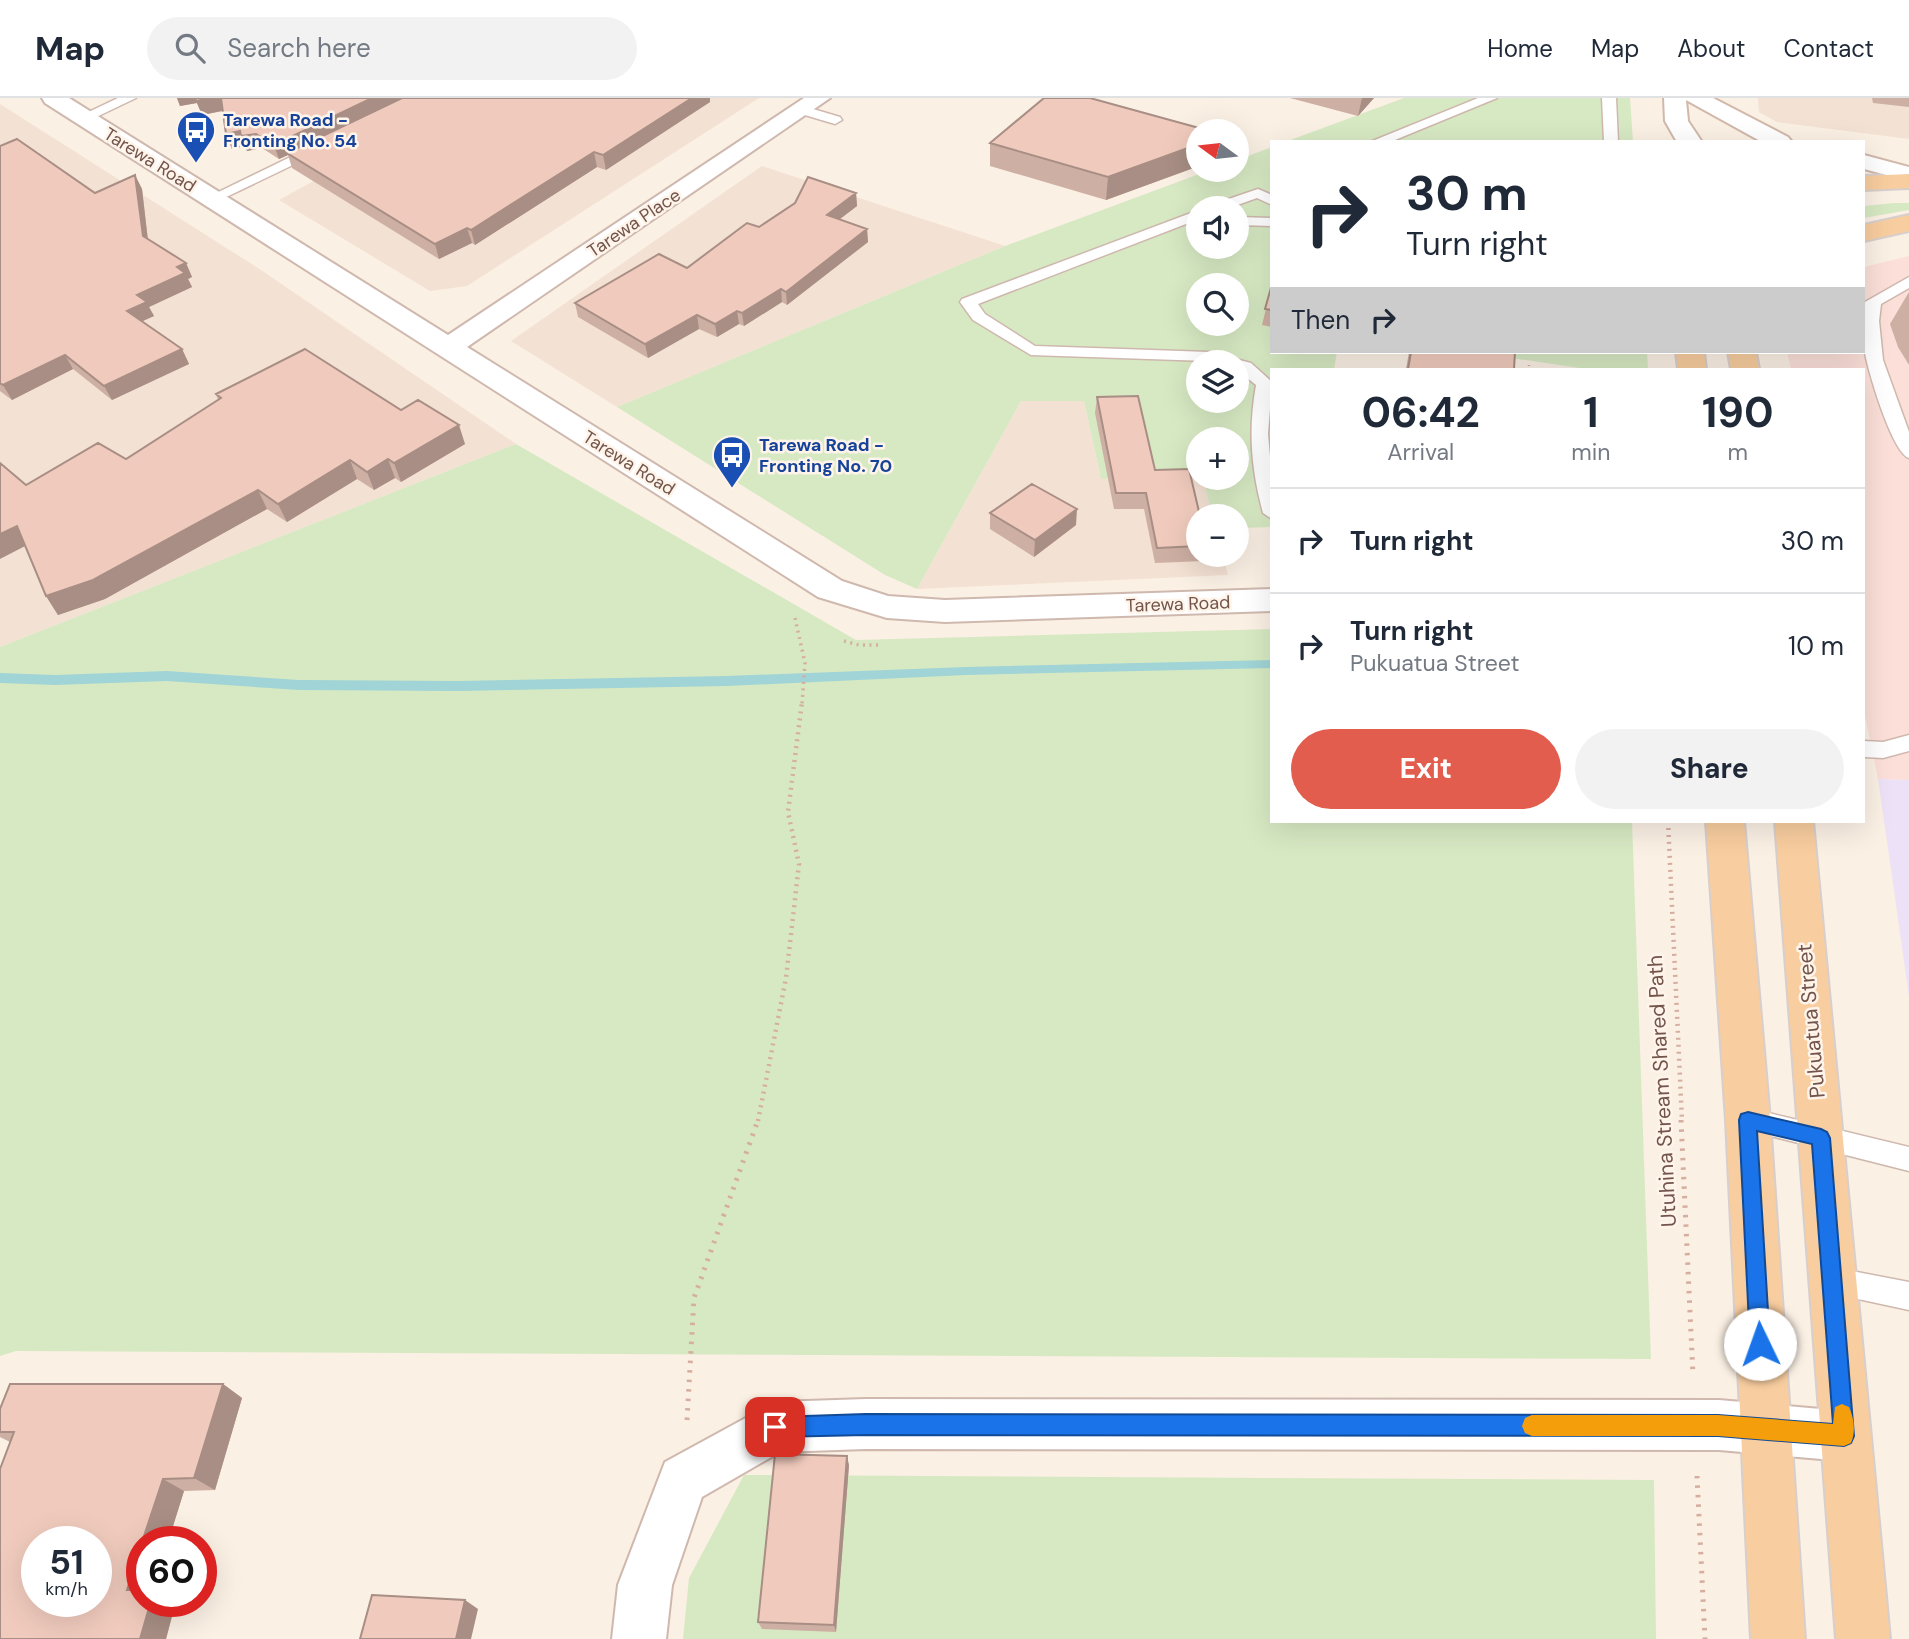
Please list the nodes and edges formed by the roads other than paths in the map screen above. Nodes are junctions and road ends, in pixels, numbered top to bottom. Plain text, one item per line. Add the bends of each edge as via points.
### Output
1 (53, 98) edge
2 (129, 98) edge
3 (1490, 98) edge
4 (1609, 98) edge
5 (1696, 98) edge
6 (1677, 102) edge
7 (811, 104) edge
8 (83, 118) junction
9 (835, 120) dead end
10 (1700, 136) edge
11 (337, 139) edge
12 (1382, 140) edge
13 (1611, 140) edge
14 (1659, 140) edge
15 (1776, 140) edge
16 (1865, 162) edge
17 (1909, 174) edge
18 (1909, 181) edge
19 (1865, 183) edge
20 (1270, 188) edge
21 (1258, 193) junction
22 (1249, 196) edge
23 (213, 198) junction
24 (1270, 200) edge
25 (1865, 200) edge
26 (1909, 200) edge
27 (1186, 221) edge
28 (1249, 221) edge
29 (1270, 222) edge
30 (1909, 223) edge
31 (1865, 233) edge
32 (1909, 282) edge
33 (448, 347) junction
34 (1186, 357) edge
35 (1249, 370) edge
36 (1909, 452) edge
37 (1270, 506) edge
38 (1270, 600) edge
39 (1909, 743) edge
40 (1865, 749) edge
41 (1725, 823) edge
42 (1794, 823) edge
43 (1748, 1120) junction
44 (1821, 1138) junction
45 (1909, 1158) edge
46 (1832, 1281) junction
47 (1909, 1296) edge
48 (1765, 1427) junction
49 (1844, 1436) junction
50 (639, 1639) edge
51 (1778, 1639) edge
52 (1863, 1639) edge

1 - 8 street, Tarewa Road
2 - 8 lane
3 - 12 lane
4 - 13 lane
5 - 15 street
6 - 10 street via 1680,130
6 - 14 street
7 - 9 lane
7 - 33 street, Tarewa Place
8 - 23 street, Tarewa Road
11 - 23 lane
16 - 17 street
18 - 19 main road
20 - 21 lane
21 - 22 lane
21 - 24 lane
23 - 33 street, Tarewa Road
25 - 26 main road
27 - 34 lane via 968,302 979,317 1031,350
28 - 29 lane
30 - 31 main road
32 - 36 lane via 1873,302 1870,315 1880,383
33 - 38 street, Tarewa Road via 800,571 858,600 945,611
35 - 37 lane via 1265,384 1257,437 1260,472
39 - 40 lane via 1884,750
41 - 43 main road
42 - 44 main road, Pukuatua Street
43 - 44 lane
43 - 48 main road
44 - 45 lane
44 - 46 main road, Pukuatua Street
46 - 47 lane
46 - 49 main road, Pukuatua Street
48 - 49 street
48 - 50 street via 775,1427 683,1480 645,1585
48 - 51 main road
49 - 52 main road, Pukuatua Street

